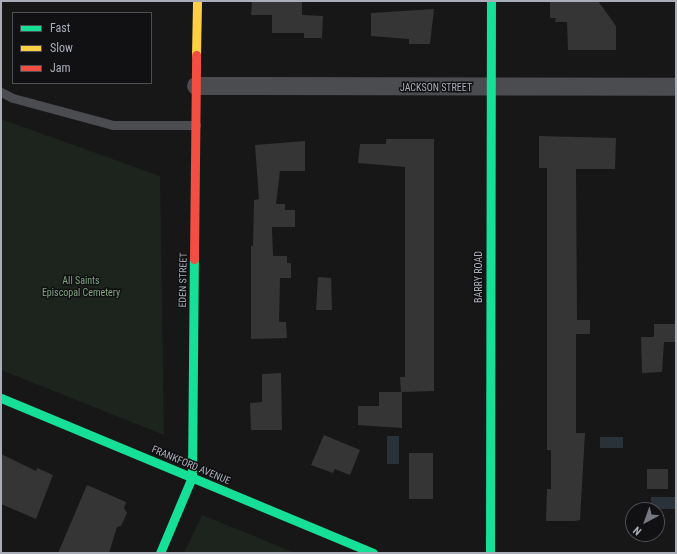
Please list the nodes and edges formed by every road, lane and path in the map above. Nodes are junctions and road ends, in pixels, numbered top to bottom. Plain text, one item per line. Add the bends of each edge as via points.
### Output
1 (197, 1) edge
2 (491, 1) edge
3 (196, 86) junction
4 (490, 88) junction
5 (676, 88) edge
6 (1, 92) edge
7 (196, 125) junction
8 (1, 398) edge
9 (192, 478) junction
10 (160, 553) edge
11 (373, 553) edge
12 (490, 553) edge

1 - 3 street, EDEN STREET
2 - 4 street, BARRY ROAD
3 - 4 street, JACKSON STREET
3 - 7 street, EDEN STREET
4 - 5 street, JACKSON STREET
4 - 12 street, BARRY ROAD
6 - 7 lane via 13,98 113,125
7 - 9 street, EDEN STREET
8 - 9 street, FRANKFORD AVENUE
9 - 10 street, EDEN STREET
9 - 11 street, FRANKFORD AVENUE

